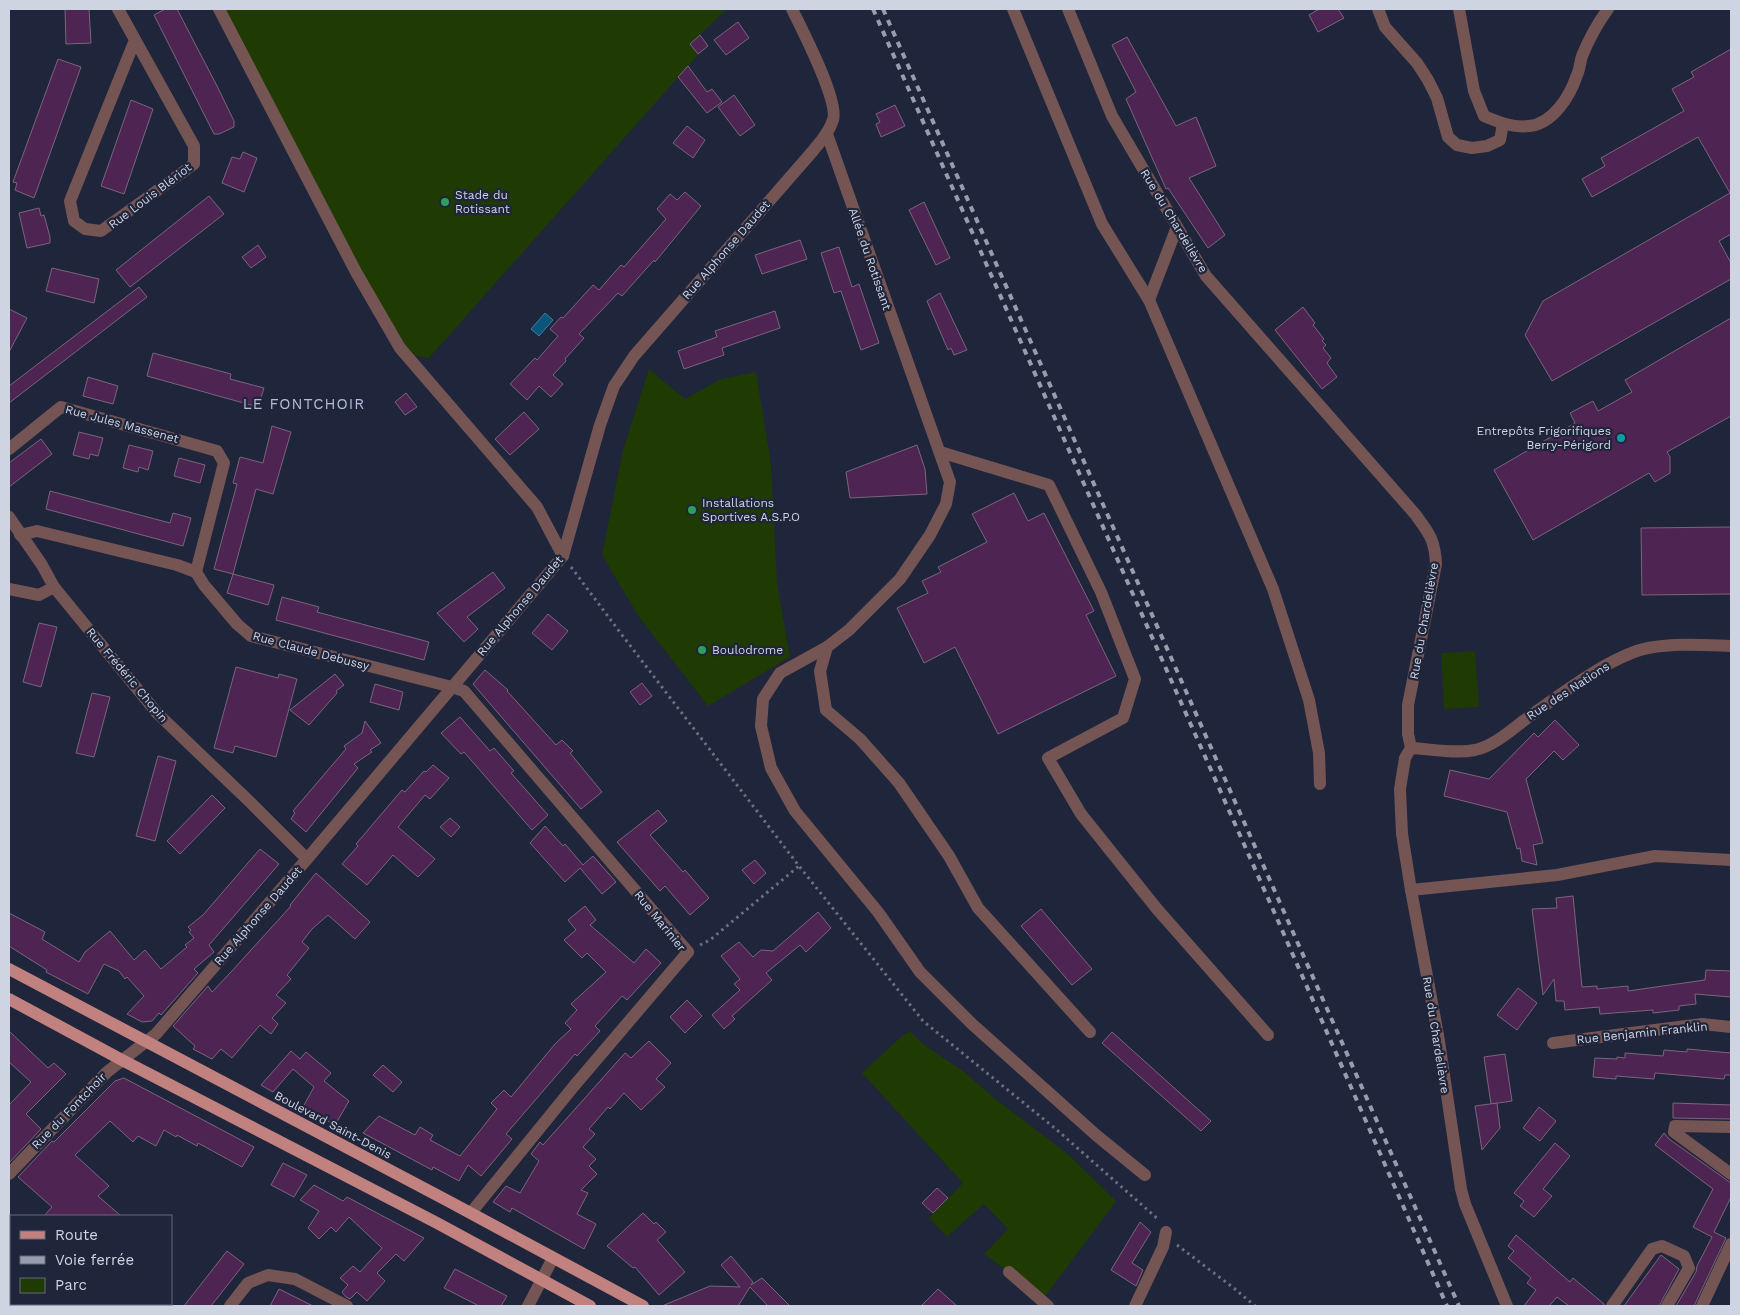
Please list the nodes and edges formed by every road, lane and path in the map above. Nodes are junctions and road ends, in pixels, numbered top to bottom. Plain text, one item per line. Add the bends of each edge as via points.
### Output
1 (118, 9) edge
2 (219, 9) edge
3 (792, 9) edge
4 (1012, 9) edge
5 (1068, 9) edge
6 (1378, 9) edge
7 (1459, 9) edge
8 (1608, 9) edge
9 (135, 40) junction
10 (1503, 124) junction
11 (827, 134) junction
12 (1177, 227) junction
13 (1149, 300) junction
14 (9, 448) edge
15 (940, 452) junction
16 (9, 517) edge
17 (20, 535) junction
18 (563, 556) junction
19 (196, 572) junction
20 (54, 587) junction
21 (9, 589) edge
22 (1731, 646) edge
23 (827, 647) junction
24 (452, 687) junction
25 (1411, 748) junction
26 (1320, 784) dead end
27 (307, 859) junction
28 (1731, 860) edge
29 (799, 866) dead end
30 (1411, 890) junction
31 (688, 952) junction
32 (9, 969) edge
33 (9, 999) edge
34 (1731, 1027) edge
35 (1090, 1032) dead end
36 (1268, 1035) dead end
37 (145, 1042) junction
38 (1553, 1043) dead end
39 (133, 1052) joint
40 (122, 1060) junction
41 (1731, 1127) edge
42 (9, 1174) edge
43 (1731, 1174) edge
44 (1145, 1175) dead end
45 (474, 1209) dead end
46 (1166, 1232) dead end
47 (1731, 1244) edge
48 (553, 1258) junction
49 (1009, 1272) dead end
50 (542, 1280) junction
51 (230, 1306) edge
52 (347, 1306) edge
53 (528, 1306) edge
54 (590, 1306) edge
55 (643, 1306) edge
56 (1048, 1306) edge
57 (1135, 1306) edge
58 (1507, 1306) edge
59 (1612, 1306) edge
60 (1667, 1306) edge
61 (1702, 1306) edge

1 - 9 street, Rue Louis Blériot
2 - 18 street via 356,272 400,348 537,507
3 - 11 street, Rue Alphonse Daudet via 830,95 834,118
4 - 13 street via 1102,224
5 - 12 street, Rue du Chardelièvre via 1112,116
6 - 10 street via 1384,27 1428,80 1448,136 1457,145 1487,146 1500,140
7 - 10 street via 1474,91 1484,116
8 - 10 street via 1597,24 1581,59 1578,75 1555,113 1529,126
9 - 9 street, Rue Louis Blériot via 70,201 74,221 85,229 102,231 194,164 194,146
11 - 15 street, Allée du Rotissant
11 - 18 street, Rue Alphonse Daudet via 634,356 614,386
12 - 13 street
12 - 25 street, Rue du Chardelièvre via 1206,276 1431,536 1436,564 1408,705
13 - 26 street via 1273,589 1309,700 1319,753
14 - 19 street, Rue Jules Massenet via 61,407 217,451 224,463
15 - 23 street, Allée du Rotissant via 950,482 946,504 930,535 900,579 849,630
15 - 36 street via 1049,485 1101,592 1135,679 1123,718 1048,758 1080,814
16 - 17 street, Rue Frédéric Chopin
17 - 19 street via 37,530
17 - 20 street, Rue Frédéric Chopin
18 - 24 street, Rue Alphonse Daudet
19 - 24 street, Rue Claude Debussy via 237,624 251,636
20 - 21 street via 39,595
20 - 27 street, Rue Frédéric Chopin via 157,714
22 - 25 street, Rue des Nations via 1682,644 1645,649 1615,661 1485,747 1474,750
23 - 35 street via 820,671 826,710 860,739 899,784 949,856 978,908
23 - 44 street, Allée du Rotissant via 780,674 763,699 761,726 771,768 796,811 878,912 920,972 972,1024
24 - 27 street, Rue Alphonse Daudet
24 - 31 street, Rue Marinier via 464,691
25 - 30 street, Rue du Chardelièvre via 1405,758 1400,789 1402,834
27 - 37 street, Rue Alphonse Daudet via 156,1034
28 - 30 street via 1655,856 1557,875
29 - 31 path via 710,940
30 - 58 street, Rue du Chardelièvre via 1438,1035 1461,1189
31 - 45 street, Rue Marinier
32 - 37 main road, Boulevard Saint-Denis
33 - 40 main road
34 - 38 street, Rue Benjamin Franklin via 1702,1024
37 - 39 street, Rue Alphonse Daudet
37 - 48 main road, Boulevard Saint-Denis
39 - 40 street, Rue du Fontchoir
40 - 42 street, Rue du Fontchoir
40 - 50 main road
41 - 43 street via 1676,1126 1674,1132
46 - 57 street via 1163,1247
47 - 61 street
48 - 50 street
48 - 55 main road, Boulevard Saint-Denis
49 - 56 street
50 - 53 street
50 - 54 main road
51 - 52 street via 248,1284 268,1275 295,1279
59 - 60 street via 1652,1249 1662,1246 1684,1256 1689,1268

